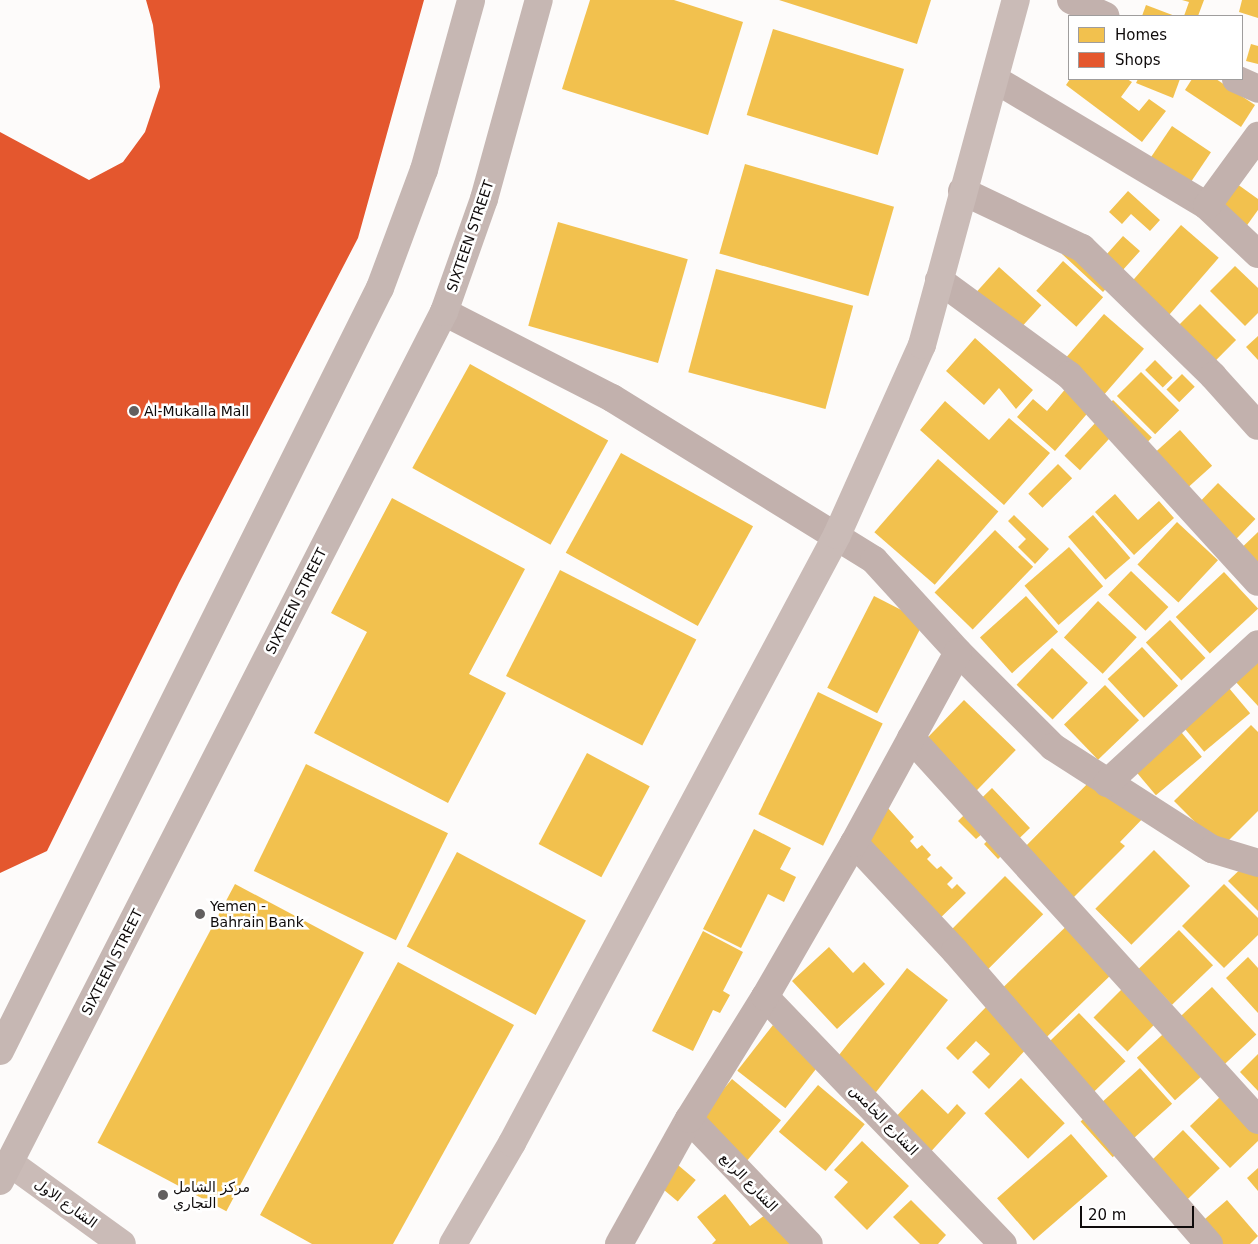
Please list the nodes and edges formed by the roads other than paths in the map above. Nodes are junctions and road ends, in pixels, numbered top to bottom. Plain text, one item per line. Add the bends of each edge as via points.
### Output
1 (471, 0) edge
2 (539, 0) edge
3 (1016, 0) edge
4 (1071, 0) edge
5 (1103, 15) edge
6 (996, 80) junction
7 (1238, 80) edge
8 (1258, 89) edge
9 (1258, 136) edge
10 (962, 191) junction
11 (1207, 206) junction
12 (1258, 254) edge
13 (939, 280) junction
14 (444, 312) junction
15 (1258, 426) edge
16 (836, 535) junction
17 (1258, 582) edge
18 (1258, 644) edge
19 (958, 652) junction
20 (911, 738) junction
21 (1107, 783) junction
22 (854, 843) junction
23 (1258, 863) edge
24 (765, 997) junction
25 (3, 1037) edge
26 (688, 1119) junction
27 (1258, 1120) edge
28 (5, 1172) edge
29 (622, 1242) edge
30 (122, 1244) edge
31 (453, 1244) edge
32 (809, 1244) edge
33 (1003, 1244) edge
34 (1209, 1244) edge

1 - 25 highway via 424,170 380,288
2 - 14 highway, SIXTEEN STREET via 484,199
3 - 6 street
4 - 5 street
6 - 10 street
6 - 11 street
7 - 8 street
9 - 11 street
10 - 13 street
10 - 15 street via 1082,248 1213,376
11 - 12 street
13 - 16 street via 922,345
13 - 17 street via 1069,375
14 - 16 street via 612,398
14 - 28 highway, SIXTEEN STREET
16 - 19 street via 874,560
16 - 31 street via 512,1143
18 - 21 street
19 - 20 street
19 - 21 street via 1053,747
20 - 22 street
20 - 27 street
21 - 23 street via 1212,849
22 - 24 street
22 - 34 street via 955,951
24 - 26 street
24 - 33 street, الشارع الخامس
26 - 29 street
26 - 32 street, الشارع الرابع
28 - 30 street, الشارع الاول

